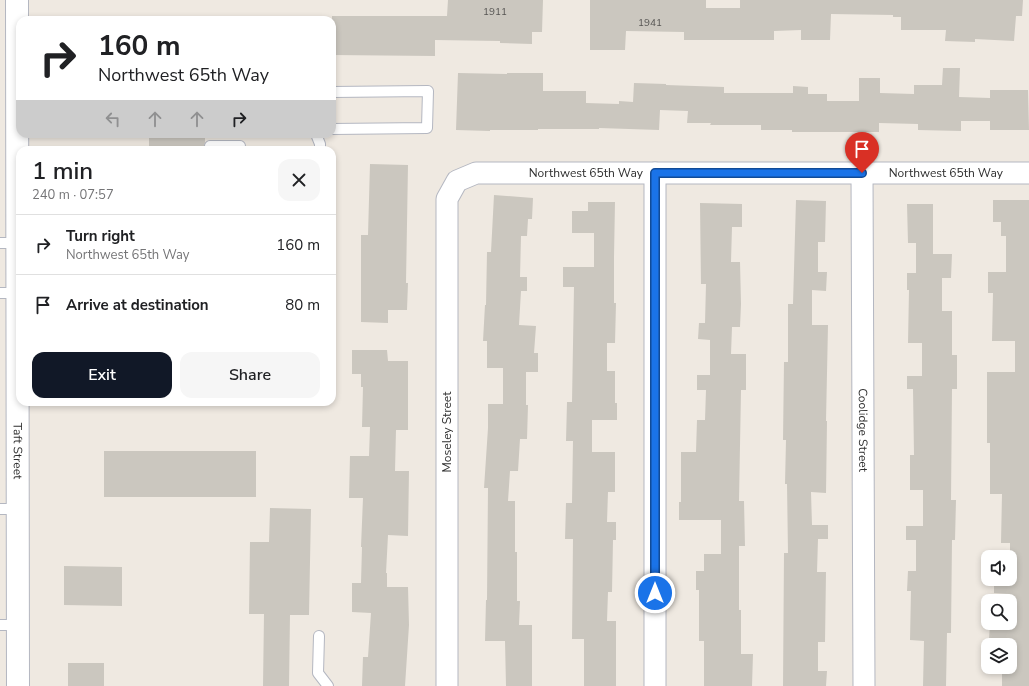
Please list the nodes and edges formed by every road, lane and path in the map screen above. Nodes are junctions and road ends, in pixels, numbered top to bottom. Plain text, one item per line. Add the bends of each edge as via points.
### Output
1 (17, 0) edge
2 (9, 50) edge
3 (336, 92) edge
4 (336, 129) edge
5 (210, 146) edge
6 (240, 146) dead end
7 (655, 173) junction
8 (862, 173) junction
9 (1029, 173) edge
10 (457, 181) joint
11 (14, 250) edge
12 (9, 293) edge
13 (9, 509) edge
14 (9, 625) edge
15 (319, 636) dead end
16 (18, 686) edge
17 (328, 686) edge
18 (447, 686) edge
19 (655, 686) edge
20 (864, 686) edge

1 - 2 street, Taft Street
2 - 11 street, Taft Street
3 - 4 lane via 428,91 427,128
5 - 6 lane
7 - 8 street, Northwest 65th Way
7 - 10 street, Northwest 65th Way via 476,173
7 - 19 street
8 - 9 street, Northwest 65th Way
8 - 20 street, Coolidge Street
10 - 18 street, Moseley Street via 447,199
11 - 12 street, Taft Street
12 - 13 street, Taft Street
13 - 14 street, Taft Street
14 - 16 street, Taft Street
15 - 17 lane via 318,673

